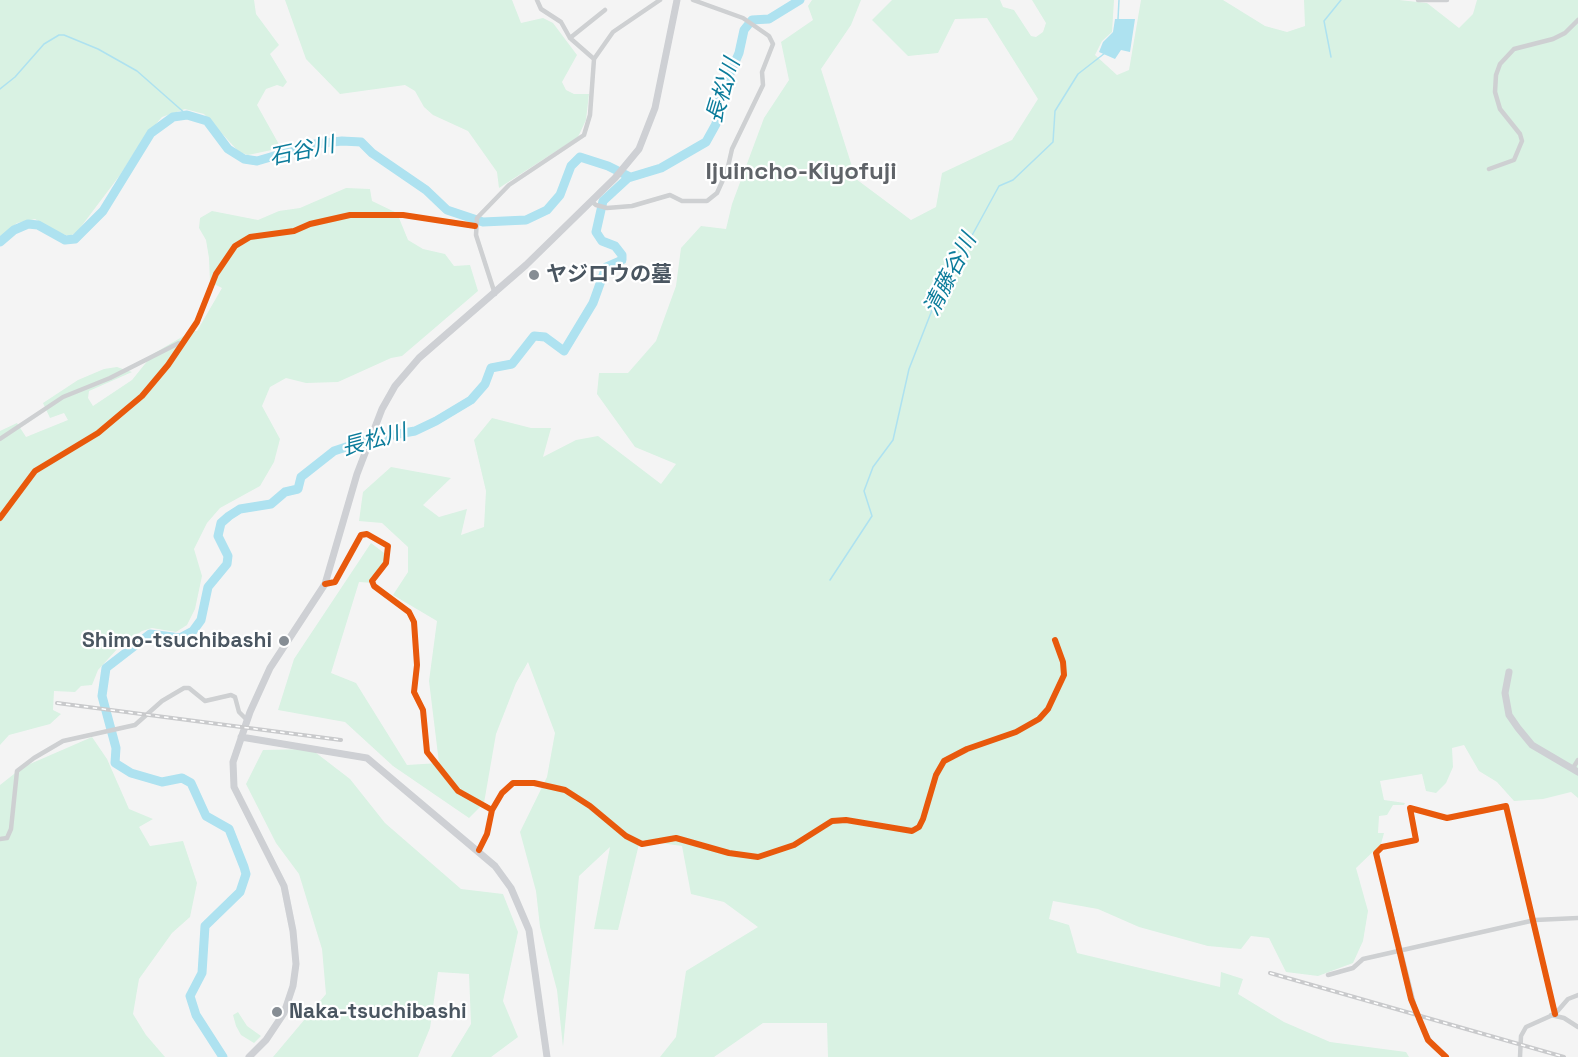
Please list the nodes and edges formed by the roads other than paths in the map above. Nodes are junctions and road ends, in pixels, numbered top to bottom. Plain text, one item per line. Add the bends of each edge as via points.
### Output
1 (537, 0) edge
2 (660, 0) edge
3 (677, 0) edge
4 (693, 0) edge
5 (1418, 0) edge
6 (1447, 0) edge
7 (605, 10) dead end
8 (1578, 20) edge
9 (570, 38) junction
10 (594, 59) junction
11 (1489, 169) dead end
12 (591, 201) junction
13 (475, 226) junction
14 (495, 294) junction
15 (182, 342) junction
16 (0, 439) edge
17 (0, 518) edge
18 (325, 584) junction
19 (1055, 640) dead end
20 (1509, 672) dead end
21 (247, 720) junction
22 (241, 737) junction
23 (1578, 760) edge
24 (1575, 770) edge
25 (492, 810) junction
26 (0, 839) edge
27 (479, 850) junction
28 (1578, 918) edge
29 (1535, 920) junction
30 (1401, 951) junction
31 (1328, 975) dead end
32 (1578, 995) edge
33 (1416, 1012) tunnel mouth
34 (1553, 1014) junction
35 (1420, 1023) tunnel mouth
36 (1578, 1027) edge
37 (249, 1057) edge
38 (547, 1057) edge
39 (1446, 1057) edge
40 (1520, 1057) edge

1 - 9 street via 541,9 561,22
2 - 10 street via 613,32
3 - 12 main road via 650,124 639,149
4 - 12 street via 747,20 773,44 762,72 763,85 732,149 727,171 707,201 682,201 670,195 632,206 601,207
5 - 6 street
7 - 9 street
8 - 11 street via 1553,39 1514,49 1500,64 1495,92 1500,109 1520,134 1521,141 1514,160
9 - 10 street
10 - 13 street via 590,115 584,135 509,185 477,218
12 - 14 main road
13 - 14 street
13 - 15 street via 403,215 350,215 294,231 250,237 226,256 204,307
14 - 18 main road via 408,369 390,395 351,494
15 - 16 street via 63,397
15 - 17 street via 142,396 98,433 35,471
18 - 21 main road via 270,668
18 - 25 street via 335,582 361,535 367,534 388,546 386,563 372,581 409,612 414,622 414,692 423,710 427,753 458,791
19 - 25 street via 1064,675 1040,719 944,761 923,819 912,831 832,821 783,850 750,857 676,838 642,844 557,786 513,783
20 - 24 main road via 1504,693 1509,715 1532,745
21 - 22 main road
21 - 26 street via 239,712 235,697 205,701 184,688 135,725 63,741 17,771 12,828 7,838
22 - 27 main road via 367,758
22 - 37 main road via 233,762 234,787 281,876 295,952 293,986 284,1013
23 - 24 street
25 - 27 street
27 - 38 main road via 511,888 529,930
28 - 29 street
29 - 30 street
29 - 30 street via 1506,806 1447,818 1410,808 1416,840 1376,853
29 - 34 street
30 - 31 street via 1364,959 1353,968
30 - 33 street
32 - 34 street
34 - 36 street
34 - 40 street via 1526,1027 1521,1036
35 - 39 street via 1433,1046

